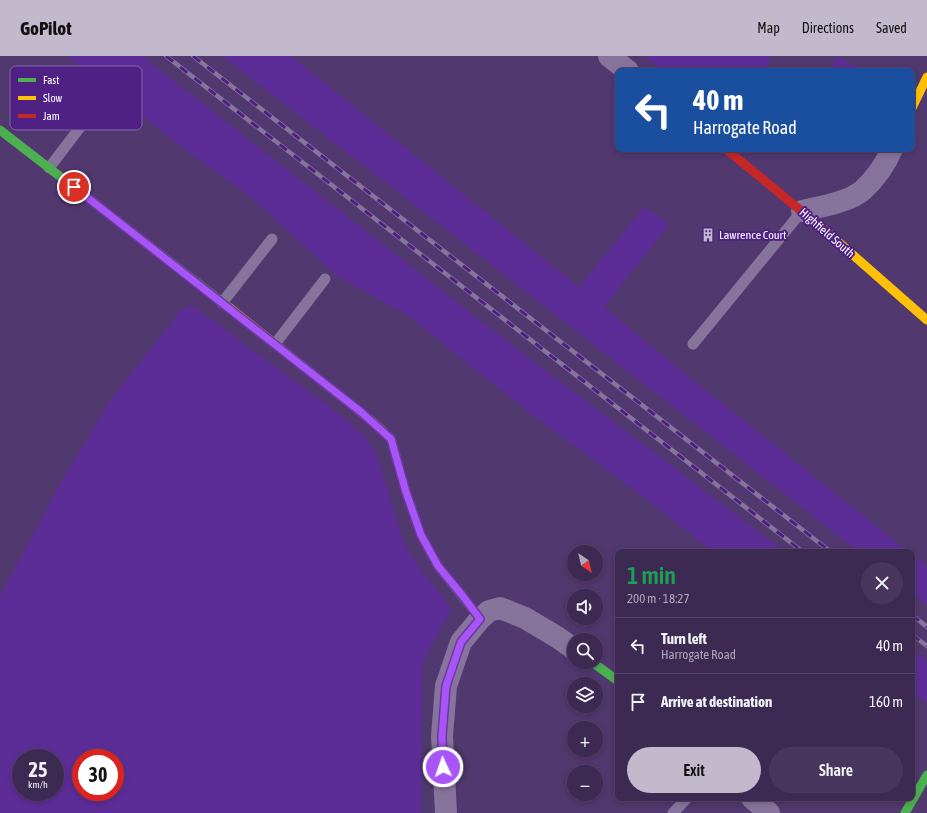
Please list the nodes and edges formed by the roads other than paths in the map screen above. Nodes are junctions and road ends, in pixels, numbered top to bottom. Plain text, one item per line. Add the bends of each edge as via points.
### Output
1 (609, 56) edge
2 (624, 68) edge
3 (927, 77) edge
4 (915, 102) edge
5 (0, 130) edge
6 (78, 130) edge
7 (730, 152) edge
8 (890, 152) edge
9 (49, 168) junction
10 (802, 211) junction
11 (272, 239) dead end
12 (325, 278) dead end
13 (222, 303) junction
14 (927, 320) edge
15 (275, 344) junction
16 (693, 344) dead end
17 (480, 619) junction
18 (567, 644) edge
19 (602, 669) edge
20 (615, 679) edge
21 (927, 775) edge
22 (915, 796) edge
23 (684, 801) edge
24 (755, 801) edge
25 (912, 801) edge
26 (446, 813) edge
27 (673, 813) edge
28 (769, 813) edge
29 (905, 813) edge

1 - 2 street
3 - 4 street
5 - 9 street
6 - 9 lane
7 - 10 street, Highfield South
8 - 10 street via 863,190 840,202
9 - 13 street
10 - 14 street, Highfield South
10 - 16 lane
11 - 13 lane
12 - 15 lane
13 - 15 street
15 - 17 street via 391,439 421,535 438,566
17 - 18 street via 489,611 500,608 525,618
17 - 26 street via 461,642 446,686 442,736
19 - 20 street
21 - 22 street
23 - 27 lane
24 - 28 street
25 - 29 street

